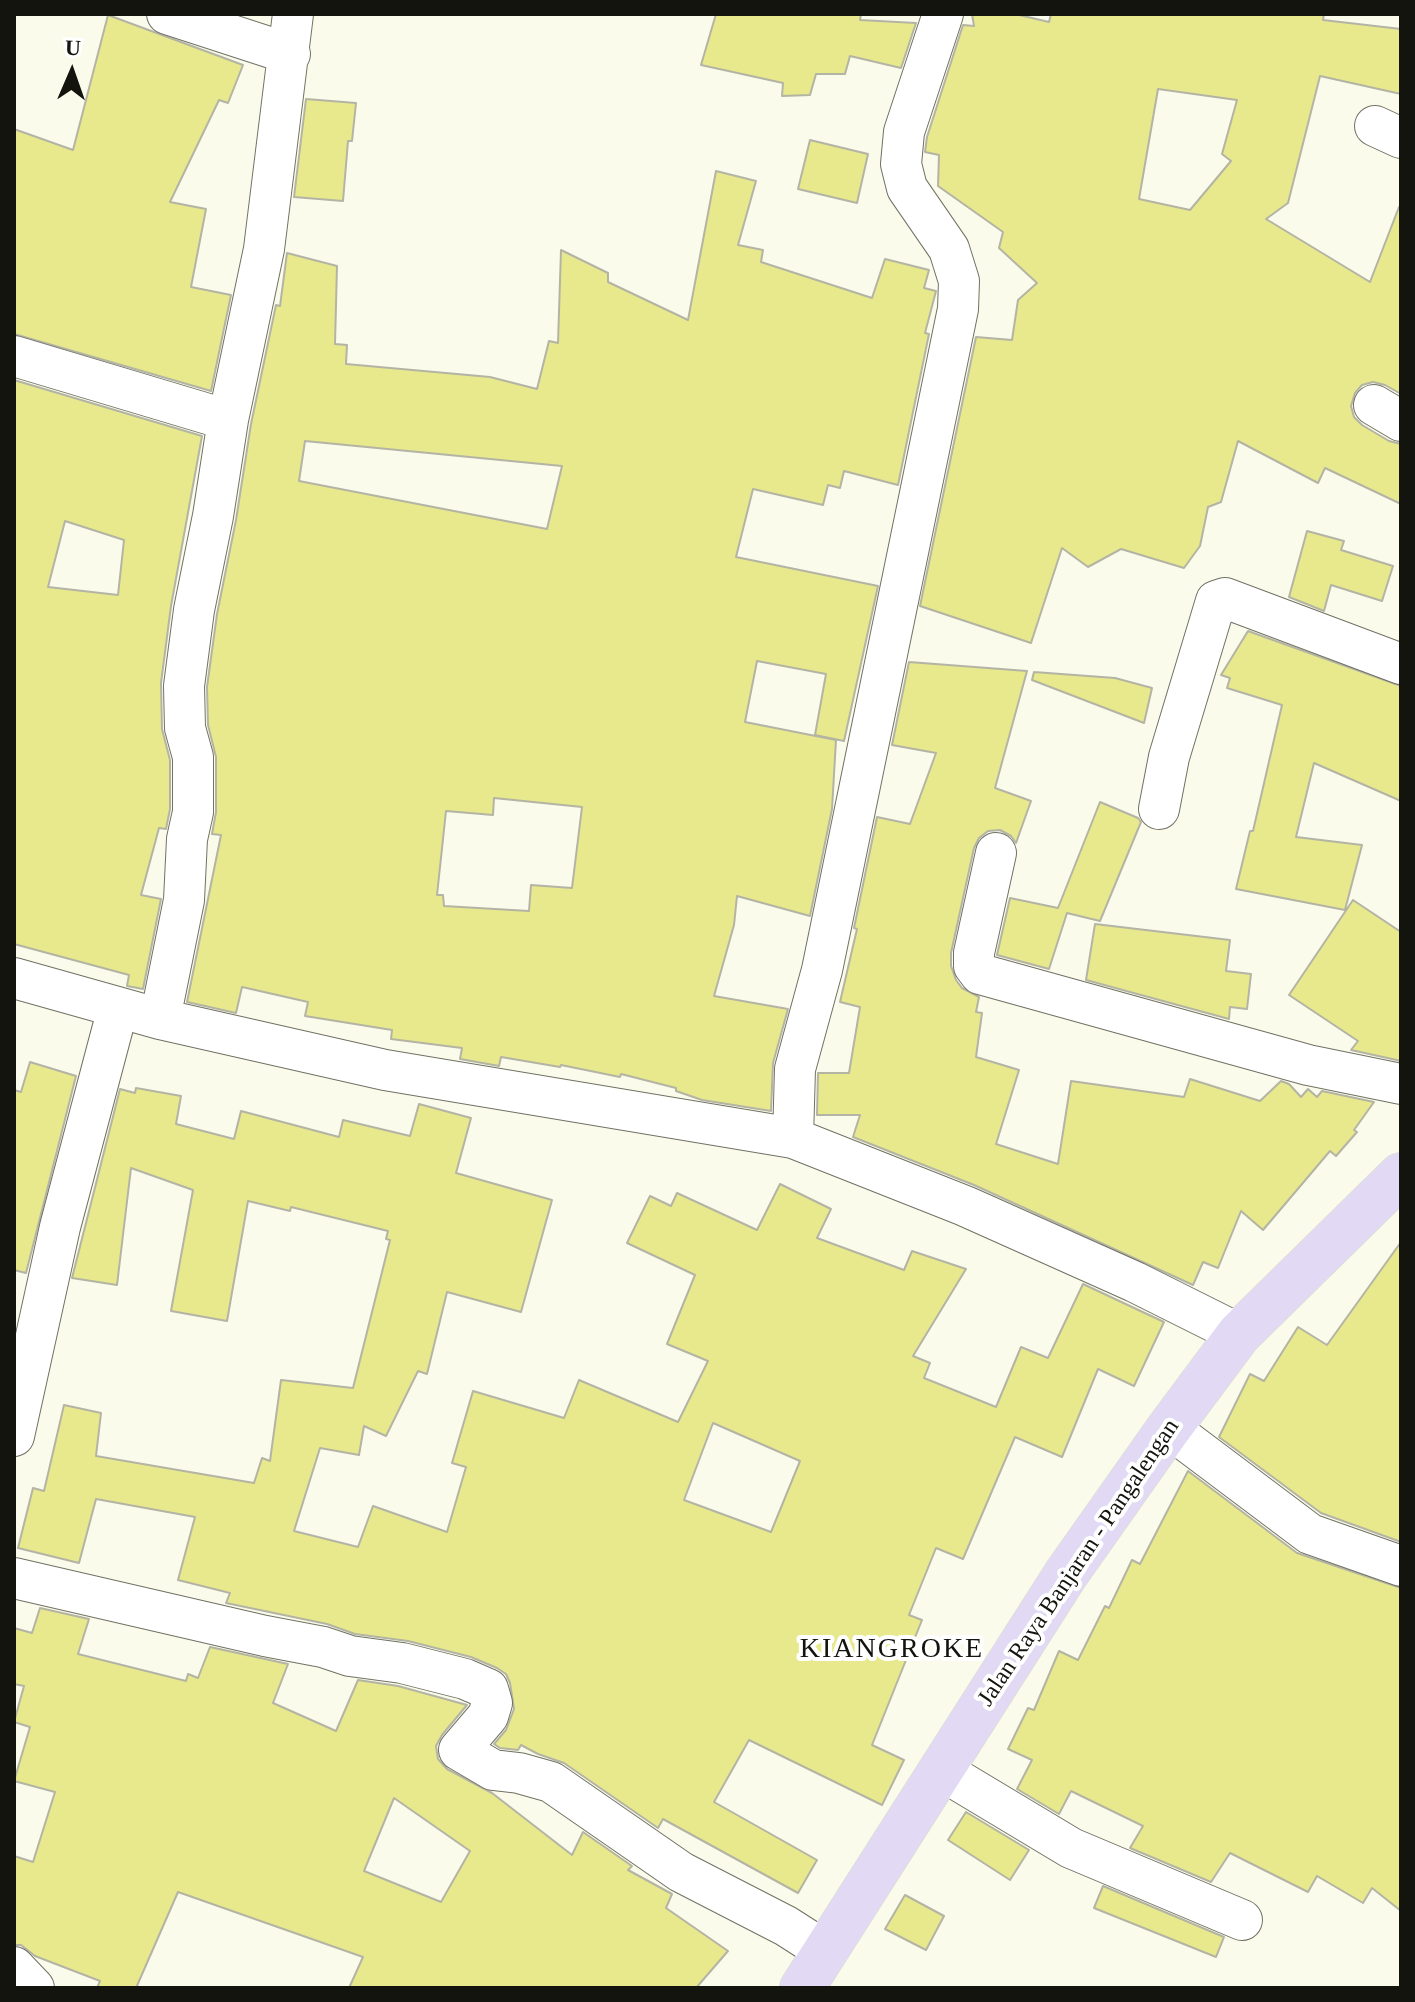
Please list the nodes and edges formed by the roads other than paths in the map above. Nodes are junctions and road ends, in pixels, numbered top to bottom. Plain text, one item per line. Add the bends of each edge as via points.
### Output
1 (167, 14) edge
2 (293, 14) edge
3 (943, 14) edge
4 (290, 54) junction
5 (14, 356) edge
6 (228, 420) junction
7 (1401, 664) edge
8 (1159, 809) dead end
9 (996, 853) dead end
10 (14, 978) edge
11 (118, 1008) junction
12 (160, 1019) junction
13 (1401, 1084) edge
14 (793, 1138) junction
15 (1396, 1190) edge
16 (1239, 1334) junction
17 (1169, 1428) junction
18 (14, 1436) edge
19 (1401, 1566) edge
20 (14, 1578) edge
21 (941, 1770) junction
22 (1242, 1920) dead end
23 (825, 1951) junction
24 (14, 1967) edge
25 (34, 1988) edge
26 (802, 1988) edge

1 - 4 street
2 - 4 street
3 - 14 street via 904,132 901,164 907,188 949,249 959,281 958,309 822,970 795,1069
4 - 6 street via 264,249
5 - 6 street
6 - 12 street via 184,686 193,812 184,900
7 - 8 street via 1225,598 1216,601 1169,757
9 - 13 street via 974,953 980,974 1308,1065
10 - 11 street
11 - 12 street
11 - 18 street via 60,1227
12 - 14 street via 385,1070
14 - 16 street via 965,1206
15 - 16 main road, Jalan Raya Banjaran - Pangalengan
16 - 17 main road, Jalan Raya Banjaran - Pangalengan
17 - 19 street via 1310,1534
17 - 21 main road, Jalan Raya Banjaran - Pangalengan via 1066,1574
20 - 23 street via 350,1656 402,1663 488,1689 488,1716 459,1750 493,1770 551,1782 681,1872
21 - 22 street via 1071,1848
21 - 23 main road, Jalan Raya Banjaran - Pangalengan
23 - 26 main road, Jalan Raya Banjaran - Pangalengan
24 - 25 street

